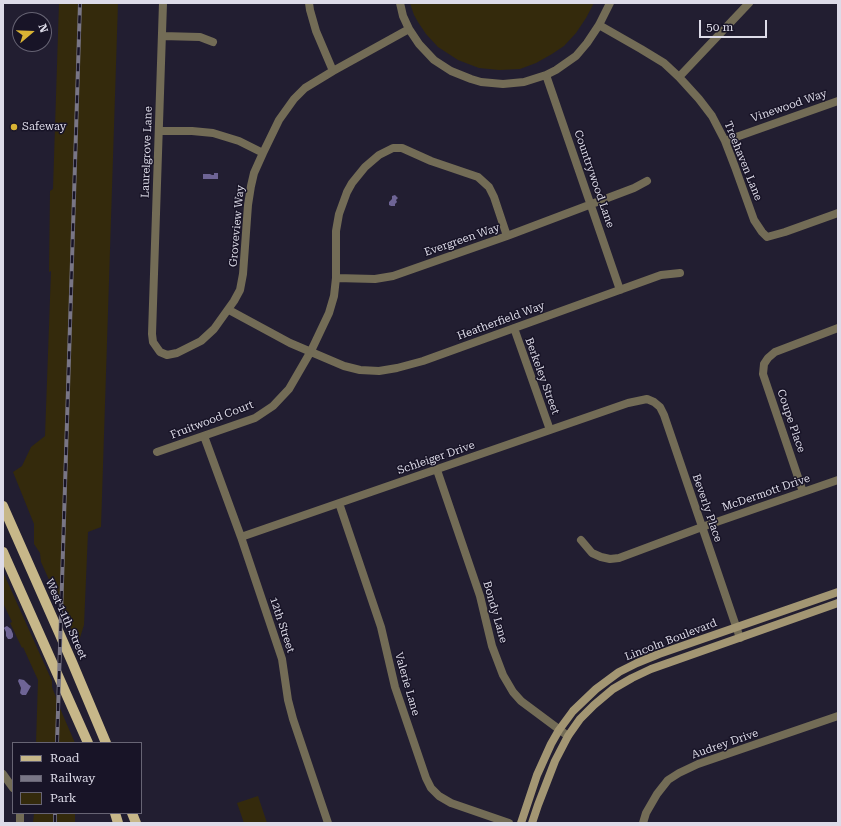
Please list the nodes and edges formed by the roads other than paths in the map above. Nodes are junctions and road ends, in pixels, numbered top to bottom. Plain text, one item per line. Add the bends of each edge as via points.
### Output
1 (163, 3) edge
2 (309, 3) edge
3 (400, 3) edge
4 (610, 3) edge
5 (749, 3) edge
6 (599, 25) junction
7 (409, 29) junction
8 (162, 36) junction
9 (213, 42) dead end
10 (333, 72) junction
11 (546, 75) junction
12 (680, 77) junction
13 (838, 101) edge
14 (159, 131) junction
15 (725, 141) junction
16 (262, 153) junction
17 (647, 181) dead end
18 (591, 204) junction
19 (838, 214) edge
20 (507, 236) junction
21 (680, 273) dead end
22 (336, 278) junction
23 (620, 290) junction
24 (153, 301) joint
25 (229, 310) junction
26 (514, 328) junction
27 (838, 328) edge
28 (311, 351) junction
29 (639, 400) joint
30 (550, 430) junction
31 (204, 436) junction
32 (157, 452) dead end
33 (437, 470) junction
34 (838, 480) edge
35 (803, 492) junction
36 (339, 503) junction
37 (3, 506) edge
38 (702, 527) junction
39 (241, 537) junction
40 (580, 540) dead end
41 (3, 552) edge
42 (838, 592) edge
43 (838, 603) edge
44 (737, 628) junction
45 (740, 638) junction
46 (838, 716) edge
47 (559, 730) junction
48 (568, 736) junction
49 (88, 742) edge
50 (106, 742) edge
51 (3, 774) edge
52 (12, 787) edge
53 (328, 823) edge
54 (509, 823) edge
55 (521, 823) edge
56 (532, 823) edge
57 (643, 823) edge

1 - 8 street, Laurelgrove Lane
2 - 10 street via 316,31
3 - 7 street
4 - 6 street
5 - 12 street
6 - 11 street via 576,56
6 - 12 street, Treehaven Lane via 664,63
7 - 10 street, Groveview Way
7 - 11 street via 434,60 451,71 471,79 503,84 524,82
8 - 9 street via 200,37
8 - 14 street, Laurelgrove Lane
10 - 16 street, Groveview Way via 305,88 294,99 279,120
11 - 18 street, Countrywood Lane
12 - 15 street, Treehaven Lane via 712,116
13 - 15 street, Vinewood Way
14 - 16 street via 213,133 240,141
14 - 24 street, Laurelgrove Lane
15 - 19 street, Treehaven Lane via 754,220 767,237
16 - 25 street, Groveview Way via 254,173 248,204 244,274 240,290
17 - 18 street, Evergreen Way
18 - 20 street, Evergreen Way
18 - 23 street, Countrywood Lane
20 - 22 street, Evergreen Way via 393,276 375,279
20 - 22 street, Fruitwood Court via 490,187 478,178 402,148 393,148 386,150 365,167 347,192 336,231
21 - 23 street, Heatherfield Way via 661,275
22 - 28 street, Fruitwood Court via 329,313
23 - 26 street, Heatherfield Way
24 - 25 street, Groveview Way via 153,342 160,352 167,355 177,354 201,340
25 - 28 street, Heatherfield Way via 290,343
26 - 28 street, Heatherfield Way via 423,361 379,371 344,366
26 - 30 street, Berkeley Street
27 - 35 street, Coupe Place via 775,352 764,364 763,374
28 - 31 street, Fruitwood Court via 289,389 273,406 255,418
29 - 30 street, Schleiger Drive
29 - 38 street, Beverly Place via 647,399 654,402 664,415
30 - 33 street, Schleiger Drive
31 - 32 street, Fruitwood Court
31 - 39 street, 12th Street
33 - 36 street, Schleiger Drive
33 - 47 street, Bondy Lane via 480,596 492,646 503,674 521,701
34 - 35 street, McDermott Drive
35 - 38 street, McDermott Drive
36 - 39 street, Schleiger Drive
36 - 54 street, Valerie Lane via 380,627 395,687 431,788 451,803
37 - 50 main road, West 11th Street
38 - 40 street, McDermott Drive via 620,558 610,559 592,553
38 - 44 street, Beverly Place
39 - 53 street, 12th Street via 282,660 293,719
41 - 49 main road
42 - 44 street, Lincoln Boulevard
43 - 45 street, Lincoln Boulevard
44 - 45 street, Beverly Place
44 - 47 street, Lincoln Boulevard via 659,654 619,672 573,711
45 - 48 street, Lincoln Boulevard via 632,678 613,689 594,705
46 - 57 street, Audrey Drive via 679,772 668,780 657,794
47 - 48 street, Bondy Lane
47 - 55 street, Lincoln Boulevard via 537,775
48 - 56 street, Lincoln Boulevard via 555,761
51 - 52 street

